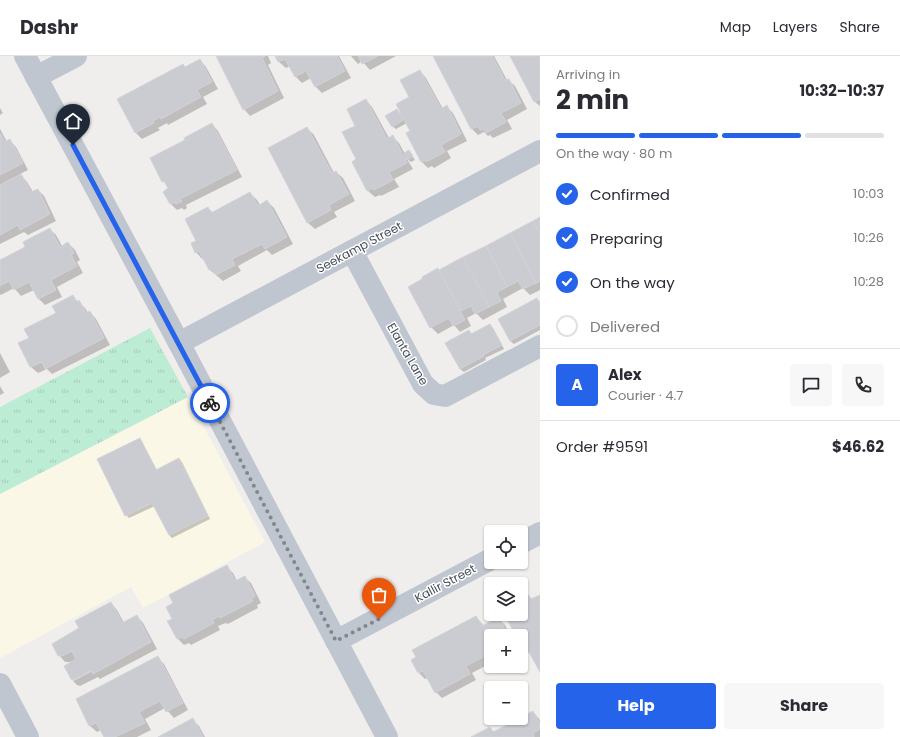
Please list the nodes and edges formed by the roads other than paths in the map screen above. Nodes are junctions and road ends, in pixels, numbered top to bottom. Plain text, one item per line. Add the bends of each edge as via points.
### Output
1 (25, 56) edge
2 (76, 56) edge
3 (36, 77) junction
4 (540, 151) edge
5 (352, 251) junction
6 (179, 343) junction
7 (540, 346) edge
8 (540, 533) edge
9 (528, 539) edge
10 (484, 563) edge
11 (336, 641) junction
12 (0, 684) edge
13 (28, 737) edge
14 (387, 737) edge

1 - 3 street
2 - 3 street
3 - 6 street
4 - 5 street, Seekamp Street
5 - 6 street, Seekamp Street
5 - 7 street, Elanta Lane via 423,384 434,394 446,396
6 - 11 street
8 - 9 street
10 - 11 street, Kallir Street
11 - 14 street
12 - 13 street

